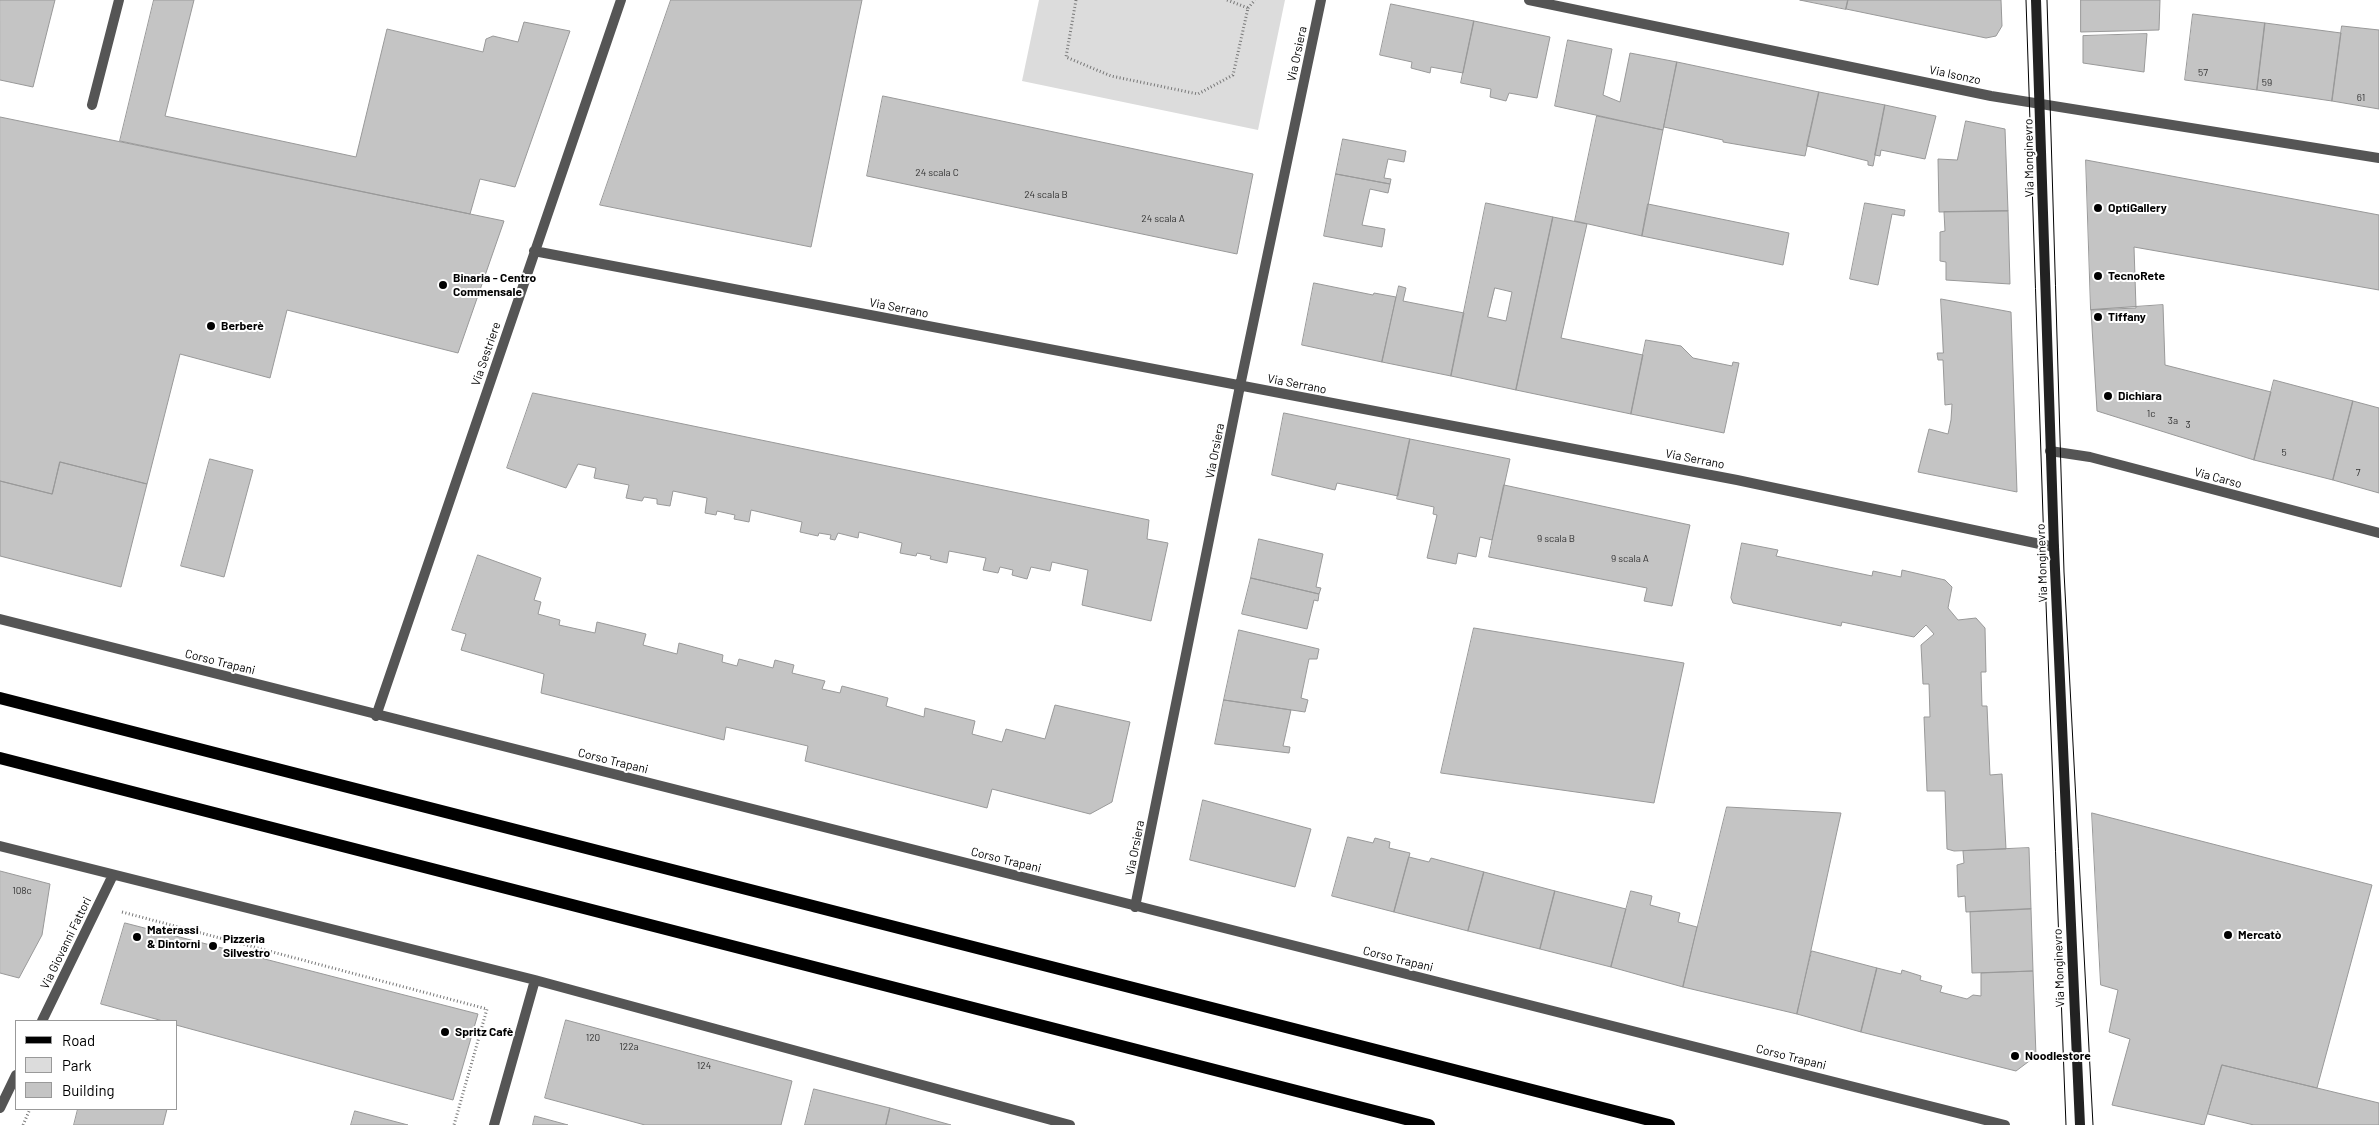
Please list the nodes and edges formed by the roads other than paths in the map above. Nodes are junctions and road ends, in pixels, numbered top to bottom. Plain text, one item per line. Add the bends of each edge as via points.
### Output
1 (119, 0) edge
2 (621, 0) edge
3 (1321, 0) edge
4 (1529, 0) edge
5 (2036, 0) edge
6 (2040, 104) junction
7 (92, 105) dead end
8 (2379, 158) edge
9 (534, 251) junction
10 (1240, 386) junction
11 (2050, 451) junction
12 (2379, 533) edge
13 (2054, 547) junction
14 (0, 619) edge
15 (0, 698) edge
16 (376, 716) junction
17 (0, 758) edge
18 (0, 846) edge
19 (113, 876) junction
20 (1136, 907) junction
21 (535, 980) junction
22 (42, 1020) edge
23 (15, 1077) edge
24 (0, 1108) edge
25 (494, 1125) edge
26 (1070, 1125) edge
27 (1429, 1125) edge
28 (1669, 1125) edge
29 (2005, 1125) edge
30 (2080, 1125) edge

1 - 7 street
2 - 9 street, Via Sestriere
3 - 10 street, Via Orsiera
4 - 6 street, Via Isonzo
5 - 6 street, Via Monginevro
6 - 8 street, Via Isonzo
6 - 11 street, Via Monginevro
9 - 10 street, Via Serrano
9 - 16 street, Via Sestriere
10 - 13 street, Via Serrano via 1737,480
10 - 20 street, Via Orsiera
11 - 12 street, Via Carso via 2090,457
11 - 13 street, Via Monginevro
13 - 30 street, Via Monginevro
14 - 16 street, Corso Trapani
15 - 28 main road
16 - 20 street, Corso Trapani
17 - 27 main road
18 - 19 street
19 - 21 street
19 - 22 street, Via Giovanni Fattori
20 - 29 street, Corso Trapani
21 - 25 street
21 - 26 street
23 - 24 street

